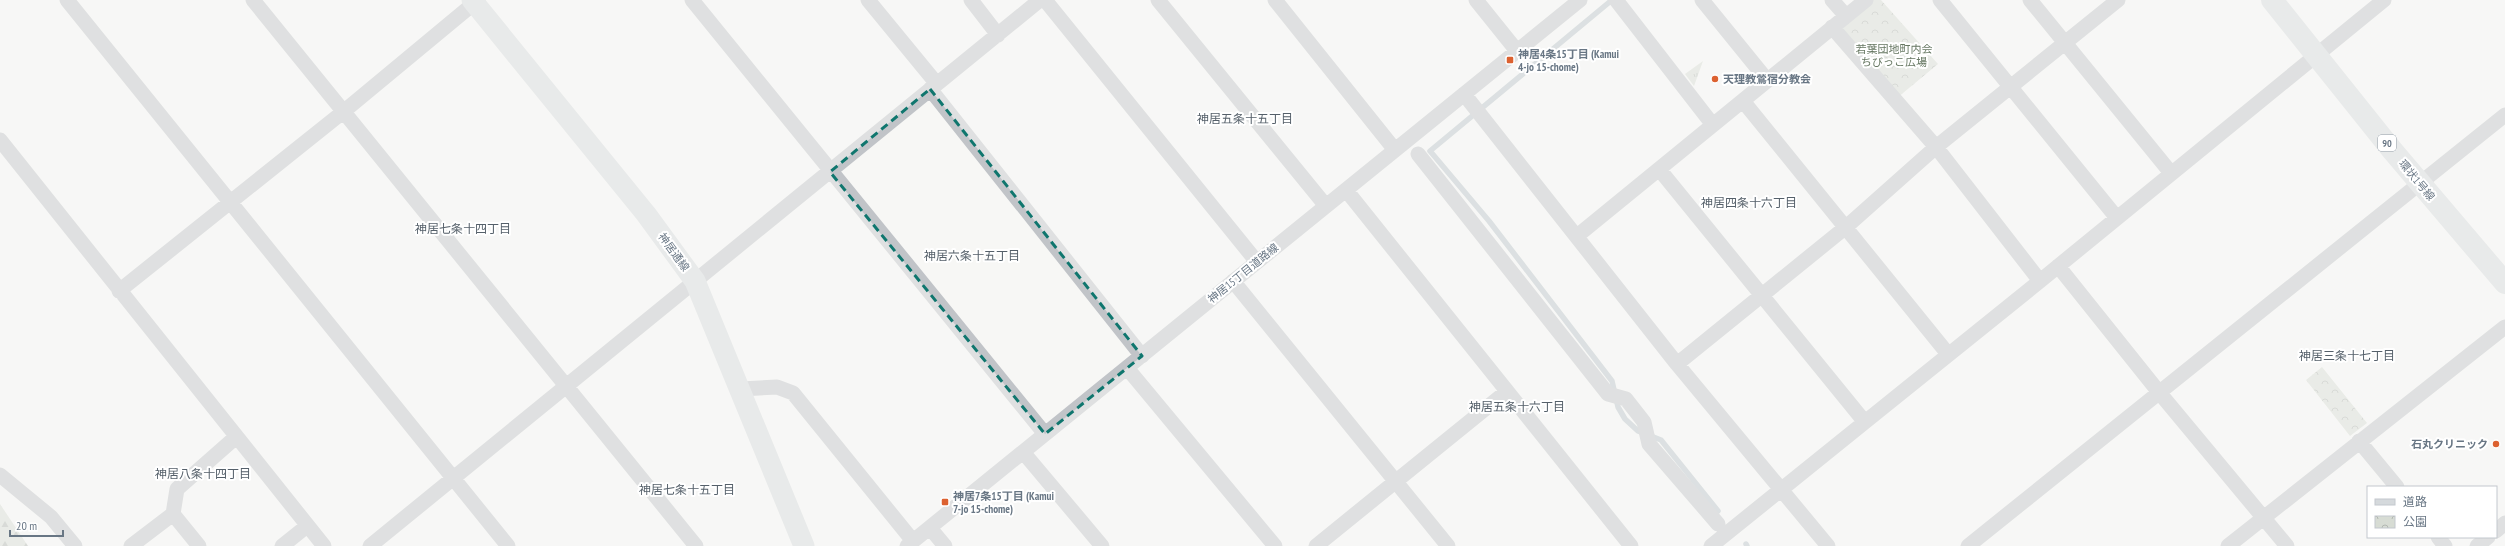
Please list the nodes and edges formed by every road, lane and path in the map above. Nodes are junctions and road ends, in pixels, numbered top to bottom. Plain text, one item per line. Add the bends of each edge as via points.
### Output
1 (66, 0) edge
2 (253, 0) edge
3 (692, 0) edge
4 (868, 0) edge
5 (970, 0) edge
6 (1040, 0) edge
7 (1045, 0) edge
8 (1158, 0) edge
9 (1275, 0) edge
10 (1476, 0) edge
11 (1580, 0) edge
12 (1616, 0) edge
13 (1702, 0) edge
14 (1832, 0) edge
15 (1866, 0) edge
16 (1940, 0) edge
17 (2030, 0) edge
18 (2118, 0) edge
19 (2272, 0) edge
20 (2384, 0) edge
21 (475, 1) edge
22 (1846, 16) junction
23 (1832, 27) junction
24 (998, 35) junction
25 (2065, 43) junction
26 (1517, 51) junction
27 (2316, 54) junction
28 (1767, 80) junction
29 (934, 87) junction
30 (2011, 87) junction
31 (1464, 94) junction
32 (1743, 101) junction
33 (343, 112) junction
34 (2505, 115) edge
35 (1713, 125) junction
36 (0, 140) edge
37 (1936, 147) junction
38 (1395, 150) junction
39 (1418, 154) dead end
40 (1658, 169) junction
41 (830, 172) junction
42 (2172, 173) junction
43 (2420, 183) junction
44 (1346, 190) junction
45 (230, 202) junction
46 (1326, 206) junction
47 (2117, 218) junction
48 (1846, 227) junction
49 (1577, 236) junction
50 (1257, 262) junction
51 (2058, 266) junction
52 (695, 281) junction
53 (1233, 281) junction
54 (2040, 281) junction
55 (2505, 283) edge
56 (119, 291) junction
57 (1762, 295) junction
58 (2505, 327) edge
59 (1948, 354) junction
60 (1142, 356) junction
61 (1678, 364) junction
62 (1127, 368) junction
63 (567, 386) junction
64 (741, 389) junction
65 (2158, 391) junction
66 (1506, 392) junction
67 (1864, 421) junction
68 (1045, 434) junction
69 (236, 437) junction
70 (2359, 441) junction
71 (1023, 452) junction
72 (0, 475) edge
73 (453, 479) junction
74 (1396, 482) junction
75 (2396, 486) edge
76 (1783, 490) junction
77 (173, 514) junction
78 (2263, 517) junction
79 (2505, 523) edge
80 (307, 526) junction
81 (930, 528) junction
82 (2497, 530) edge
83 (1724, 535) edge
84 (2439, 538) edge
85 (2487, 538) edge
86 (910, 544) edge
87 (75, 546) edge
88 (131, 546) edge
89 (199, 546) edge
90 (282, 546) edge
91 (324, 546) edge
92 (370, 546) edge
93 (508, 546) edge
94 (696, 546) edge
95 (804, 546) edge
96 (945, 546) edge
97 (1102, 546) edge
98 (1275, 546) edge
99 (1316, 546) edge
100 (1448, 546) edge
101 (1631, 546) edge
102 (1711, 546) edge
103 (1828, 546) edge
104 (1968, 546) edge
105 (2228, 546) edge
106 (2287, 546) edge
107 (2445, 546) edge
108 (2477, 546) edge

1 - 45 street
2 - 33 street
3 - 41 street
4 - 29 street
5 - 24 street
6 - 24 street
7 - 50 street
8 - 46 street
9 - 38 street
10 - 26 street
11 - 26 street, 神居15丁目道路線
12 - 35 street
13 - 28 street
14 - 22 street
15 - 22 street
16 - 30 street
17 - 25 street
18 - 25 street
19 - 27 main road, 環状1号線 / 90
20 - 27 street
21 - 33 street
21 - 52 street, 神居通線 via 646,214
22 - 23 street
23 - 28 street
23 - 37 street
24 - 29 street
25 - 30 street
25 - 42 street
26 - 31 street, 神居15丁目道路線
27 - 42 street
27 - 43 main road, 環状1号線 / 90
28 - 32 street
29 - 41 street
29 - 60 street
30 - 37 street
30 - 47 street
31 - 38 street, 神居15丁目道路線
31 - 49 street
32 - 35 street
32 - 48 street
33 - 45 street
33 - 63 street
34 - 43 street
35 - 40 street
36 - 56 street
37 - 48 street
37 - 54 street
38 - 44 street, 神居15丁目道路線
39 - 83 street via 1608,394 1626,400 1644,422 1648,444
40 - 49 street
40 - 57 street
41 - 52 street
41 - 68 street
42 - 47 street
43 - 55 main road, 環状1号線 / 90
43 - 65 street
44 - 46 street, 神居15丁目道路線
44 - 66 street
45 - 56 street
45 - 73 street
46 - 50 street, 神居15丁目道路線
47 - 51 street
48 - 57 street
48 - 59 street
49 - 61 street
50 - 53 street, 神居15丁目道路線
51 - 54 street
51 - 65 street
52 - 63 street
52 - 64 street, 神居通線
53 - 60 street, 神居15丁目道路線
53 - 74 street
54 - 59 street
56 - 69 street
57 - 61 street
57 - 67 street
58 - 70 street
59 - 67 street
60 - 62 street, 神居15丁目道路線
61 - 76 street
62 - 68 street, 神居15丁目道路線
62 - 98 street
63 - 73 street
63 - 94 street
64 - 86 street via 777,387 793,393
64 - 95 street, 神居通線
65 - 78 street
65 - 104 street
66 - 74 street
66 - 101 street
67 - 76 street
68 - 71 street, 神居15丁目道路線
69 - 77 street via 177,489
69 - 80 street
70 - 75 street
70 - 78 street
71 - 81 street, 神居15丁目道路線
71 - 97 street
72 - 87 street via 51,517
73 - 92 street
73 - 93 street
74 - 99 street
74 - 100 street
76 - 83 street
76 - 103 street
77 - 88 street
77 - 89 street
78 - 105 street
78 - 106 street
79 - 82 street
80 - 90 street
80 - 91 street
81 - 86 street, 神居15丁目道路線
81 - 96 street
83 - 102 street
84 - 107 street
85 - 108 street

